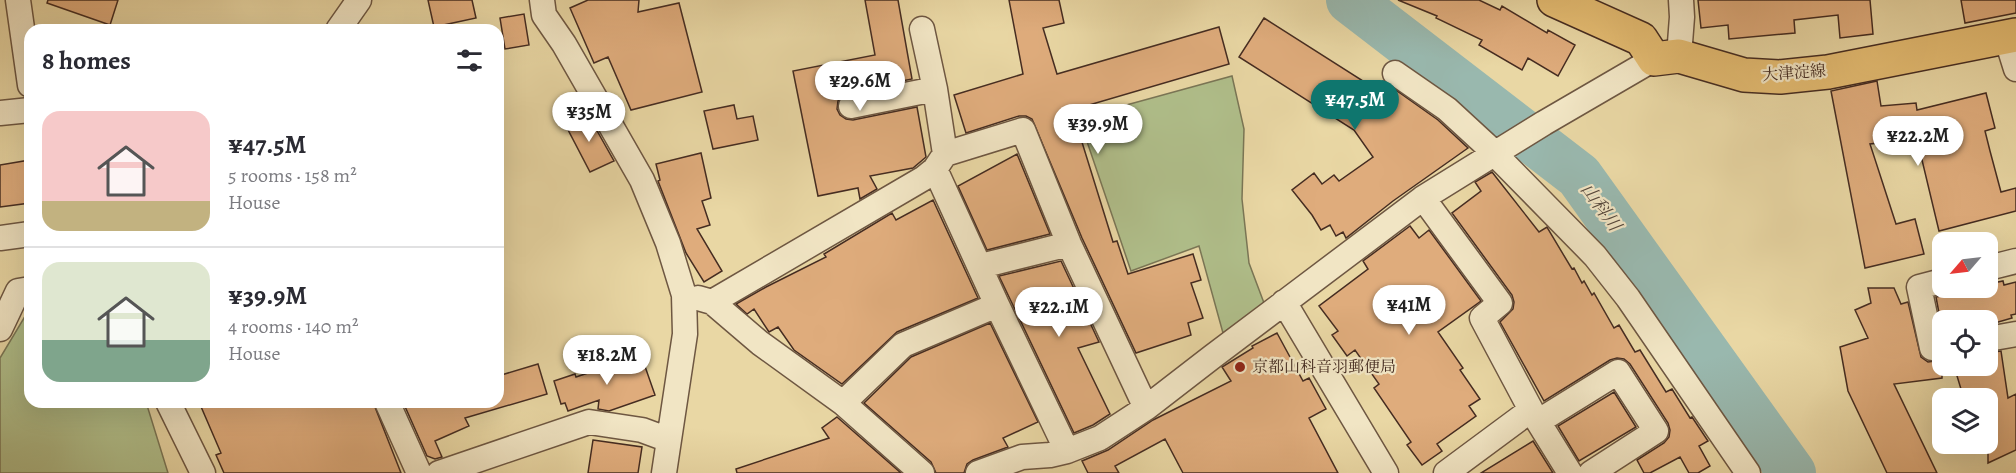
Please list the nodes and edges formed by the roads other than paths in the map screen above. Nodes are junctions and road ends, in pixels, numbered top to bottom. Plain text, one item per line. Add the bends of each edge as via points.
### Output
1 (18, 0) edge
2 (359, 0) edge
3 (542, 0) edge
4 (1554, 0) edge
5 (1681, 0) edge
6 (342, 24) edge
7 (922, 29) dead end
8 (2011, 36) edge
9 (24, 42) edge
10 (1667, 58) junction
11 (2016, 69) edge
12 (1395, 73) dead end
13 (936, 89) junction
14 (851, 106) dead end
15 (24, 111) edge
16 (0, 113) edge
17 (1498, 153) junction
18 (940, 161) junction
19 (1423, 198) junction
20 (24, 235) edge
21 (0, 238) edge
22 (1069, 244) junction
23 (2016, 261) edge
24 (981, 266) junction
25 (1998, 266) edge
26 (1932, 283) edge
27 (24, 290) edge
28 (684, 295) junction
29 (712, 302) junction
30 (1284, 302) junction
31 (997, 305) junction
32 (0, 329) edge
33 (2016, 334) edge
34 (1998, 337) edge
35 (1932, 348) edge
36 (843, 403) junction
37 (171, 408) edge
38 (390, 408) edge
39 (1146, 408) junction
40 (1535, 415) junction
41 (669, 440) junction
42 (1060, 460) edge
43 (203, 473) edge
44 (419, 473) edge
45 (439, 473) edge
46 (664, 473) edge
47 (922, 473) edge
48 (978, 473) edge
49 (1386, 473) edge
50 (1446, 473) edge
51 (1570, 473) edge
52 (1591, 473) edge
53 (1748, 473) edge

1 - 9 street
2 - 6 street
3 - 28 street via 544,15 642,180
4 - 10 main road via 1641,39
5 - 10 street via 1682,17
7 - 13 street
8 - 10 main road, 大津淀線 via 1827,72 1780,77 1744,75
8 - 11 street
10 - 17 street via 1544,123
12 - 17 street
13 - 14 street
13 - 18 street
15 - 16 street
17 - 19 street
17 - 53 street via 1595,256 1628,298
18 - 22 street via 1023,130
18 - 24 street
18 - 29 street via 914,184
19 - 30 street
19 - 40 street via 1500,303 1482,318
20 - 21 street
22 - 24 street
22 - 39 street
23 - 25 street
24 - 31 street
26 - 35 street via 1919,287
27 - 32 street via 18,291
28 - 29 street
28 - 41 street via 685,334
29 - 36 street via 760,343
30 - 39 street
30 - 49 street
31 - 36 street via 903,345
31 - 42 street
33 - 34 street
36 - 47 street
37 - 43 street
38 - 44 street
39 - 42 street
40 - 50 street
40 - 51 street
40 - 52 street via 1618,372 1656,431
41 - 45 street via 642,430 589,422
41 - 46 street
42 - 48 street via 1022,457

